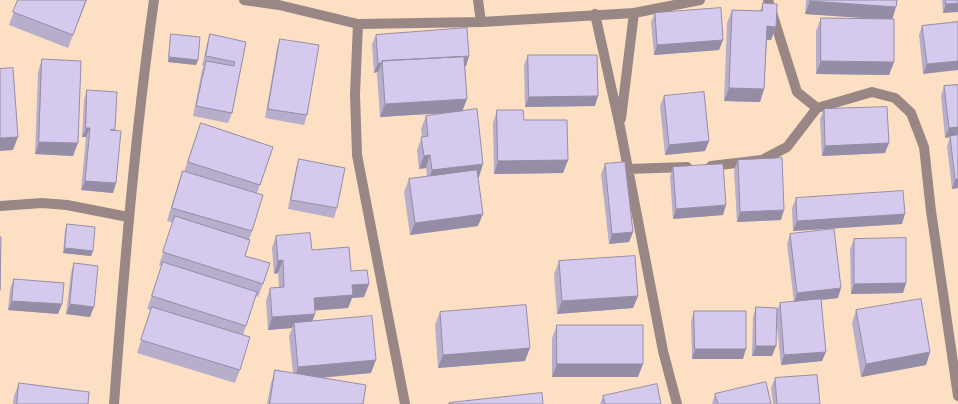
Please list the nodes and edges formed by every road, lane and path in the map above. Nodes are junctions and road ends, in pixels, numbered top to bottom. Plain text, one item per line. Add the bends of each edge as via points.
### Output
1 (154, 0) edge
2 (244, 0) edge
3 (478, 0) edge
4 (700, 0) edge
5 (768, 0) edge
6 (634, 13) junction
7 (595, 14) junction
8 (481, 22) junction
9 (358, 24) junction
10 (817, 108) junction
11 (620, 127) junction
12 (627, 169) junction
13 (0, 206) edge
14 (128, 217) junction
15 (958, 396) edge
16 (114, 404) edge
17 (405, 404) edge
18 (677, 404) edge

1 - 14 street
2 - 9 street via 279,5
3 - 8 street
4 - 6 street
5 - 10 street via 797,92
6 - 7 street
6 - 11 street
7 - 8 street
7 - 11 street
8 - 9 street
9 - 17 street via 355,94 357,155
10 - 12 street via 788,147 762,160 699,167
10 - 15 street via 872,92 895,98 911,112 924,147
11 - 12 street
12 - 18 street
13 - 14 street via 42,203 67,205
14 - 16 street

